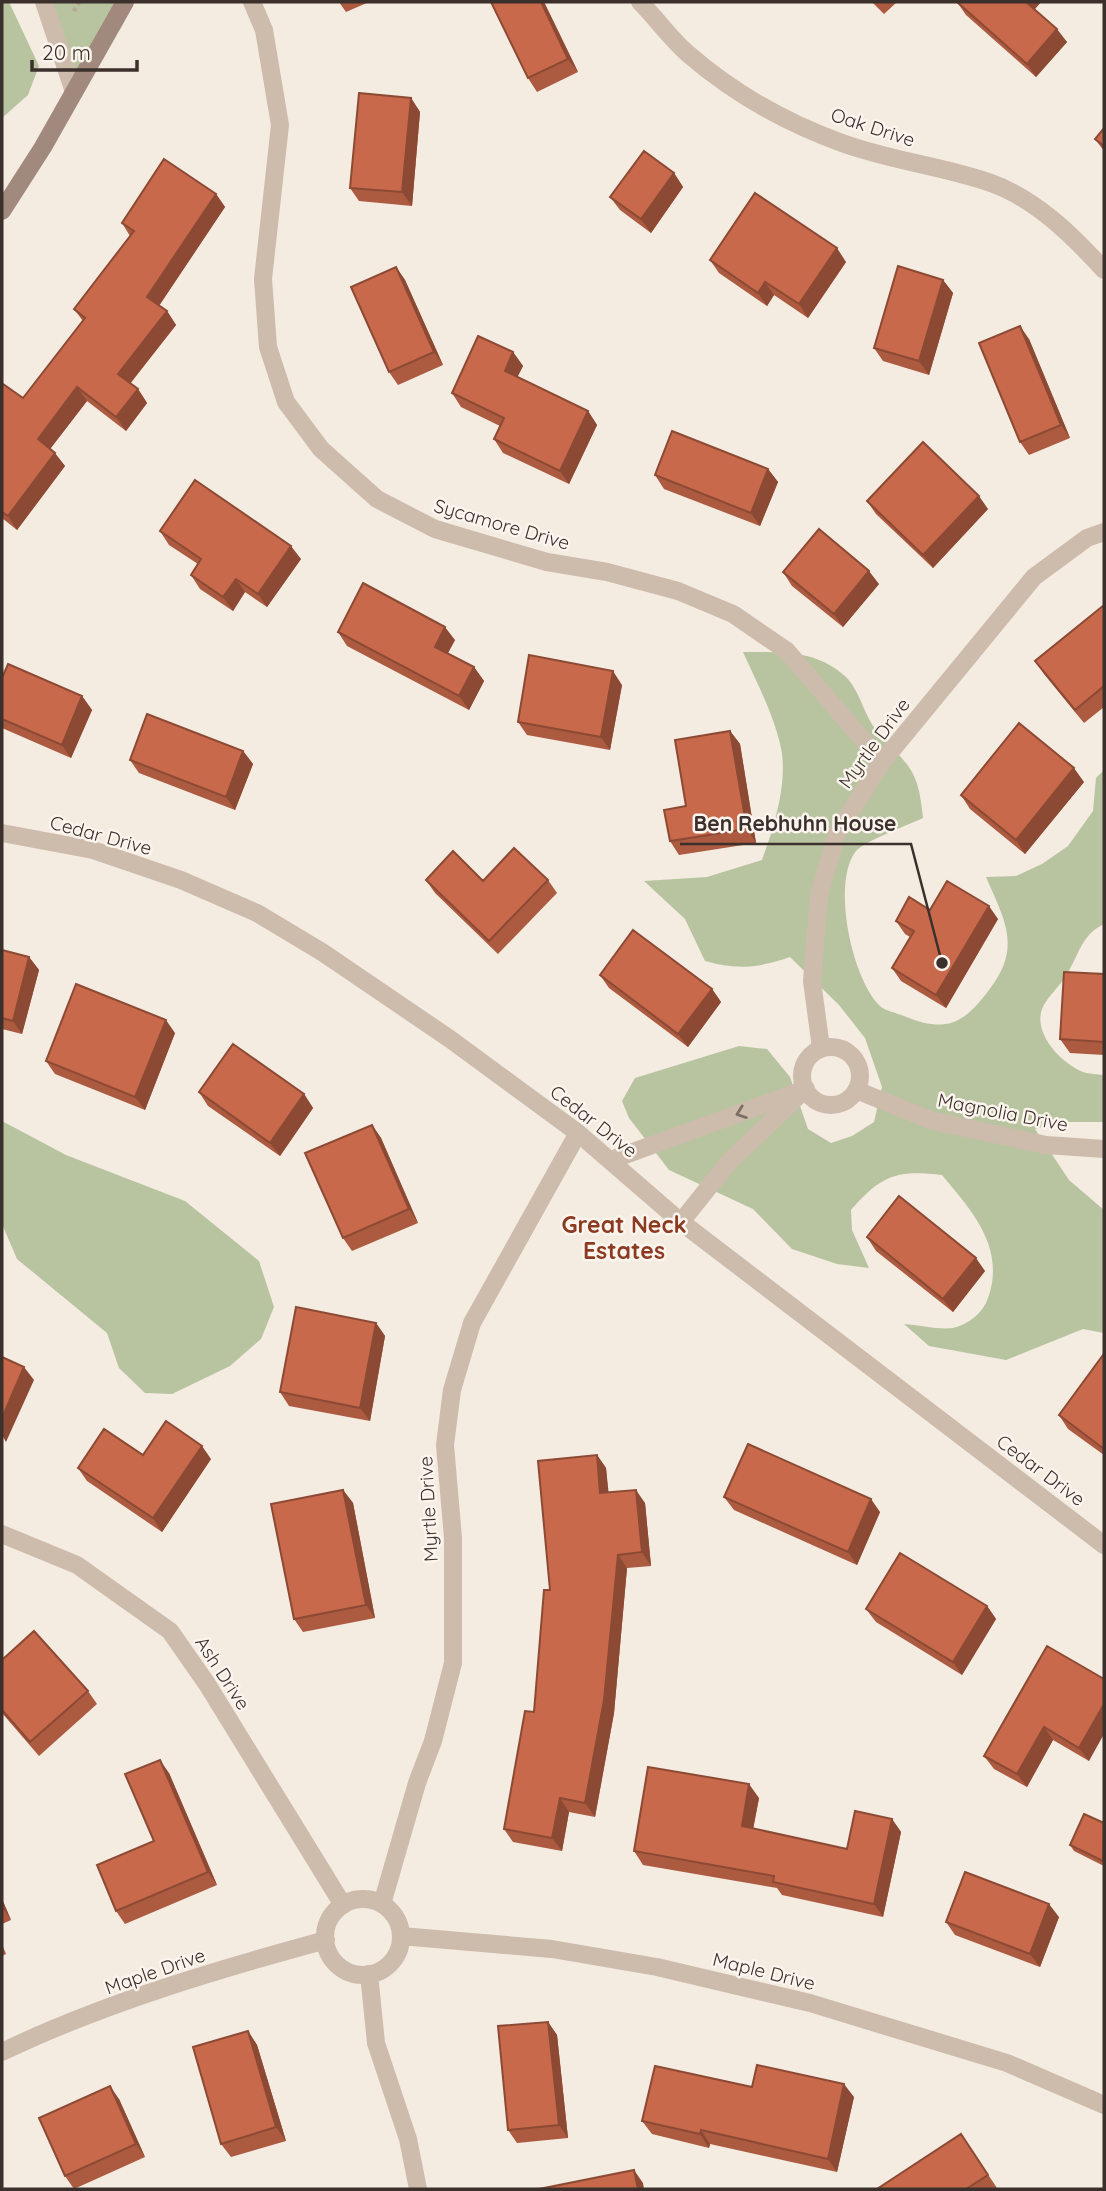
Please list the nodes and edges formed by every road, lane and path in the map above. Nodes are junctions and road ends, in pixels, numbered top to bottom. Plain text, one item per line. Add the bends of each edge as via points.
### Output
1 (44, 2) edge
2 (125, 2) edge
3 (252, 2) edge
4 (640, 2) edge
5 (74, 92) junction
6 (2, 211) edge
7 (1104, 270) edge
8 (1104, 532) edge
9 (881, 762) junction
10 (2, 833) edge
11 (821, 1048) junction
12 (806, 1089) junction
13 (856, 1090) junction
14 (578, 1133) junction
15 (1104, 1149) edge
16 (611, 1160) junction
17 (681, 1222) junction
18 (2, 1534) edge
19 (1104, 1545) edge
20 (382, 1904) junction
21 (343, 1905) junction
22 (401, 1936) junction
23 (326, 1940) junction
24 (369, 1974) junction
25 (2, 2052) edge
26 (1104, 2105) edge
27 (418, 2189) edge

1 - 5 street
2 - 5 main road
3 - 9 street, Sycamore Drive via 264,30 281,125 263,279 268,347 286,402 321,449 377,499 435,529 547,562 678,591 733,614 787,651
4 - 7 street, Oak Drive via 685,51 733,89 843,144 993,184 1030,204 1074,237
5 - 6 main road
8 - 9 street, Myrtle Drive via 1087,538 1034,577
9 - 11 street, Myrtle Drive via 837,833 819,895 812,981
10 - 14 street, Cedar Drive via 93,850 181,880 257,913 450,1039
11 - 12 street via 802,1070
11 - 13 street via 845,1050 854,1057 859,1067
12 - 13 street via 830,1105 850,1098
12 -> 16 street
12 - 17 street via 728,1163
13 - 15 street, Magnolia Drive via 933,1121 1046,1145
14 - 16 street, Cedar Drive
14 - 20 street, Myrtle Drive via 472,1323 452,1390 445,1445 453,1538 453,1663
16 - 17 street, Cedar Drive
17 - 19 street, Cedar Drive
18 - 21 street, Ash Drive via 77,1566 170,1631
20 - 21 street via 357,1900
20 - 22 street via 398,1924
21 - 23 street via 328,1923
22 - 24 street via 394,1960
22 - 26 street, Maple Drive via 552,1949 657,1967 810,2003 1007,2063
23 - 24 street via 331,1959 340,1968
23 - 25 street, Maple Drive via 52,2028
24 - 27 street via 376,2043 408,2139

